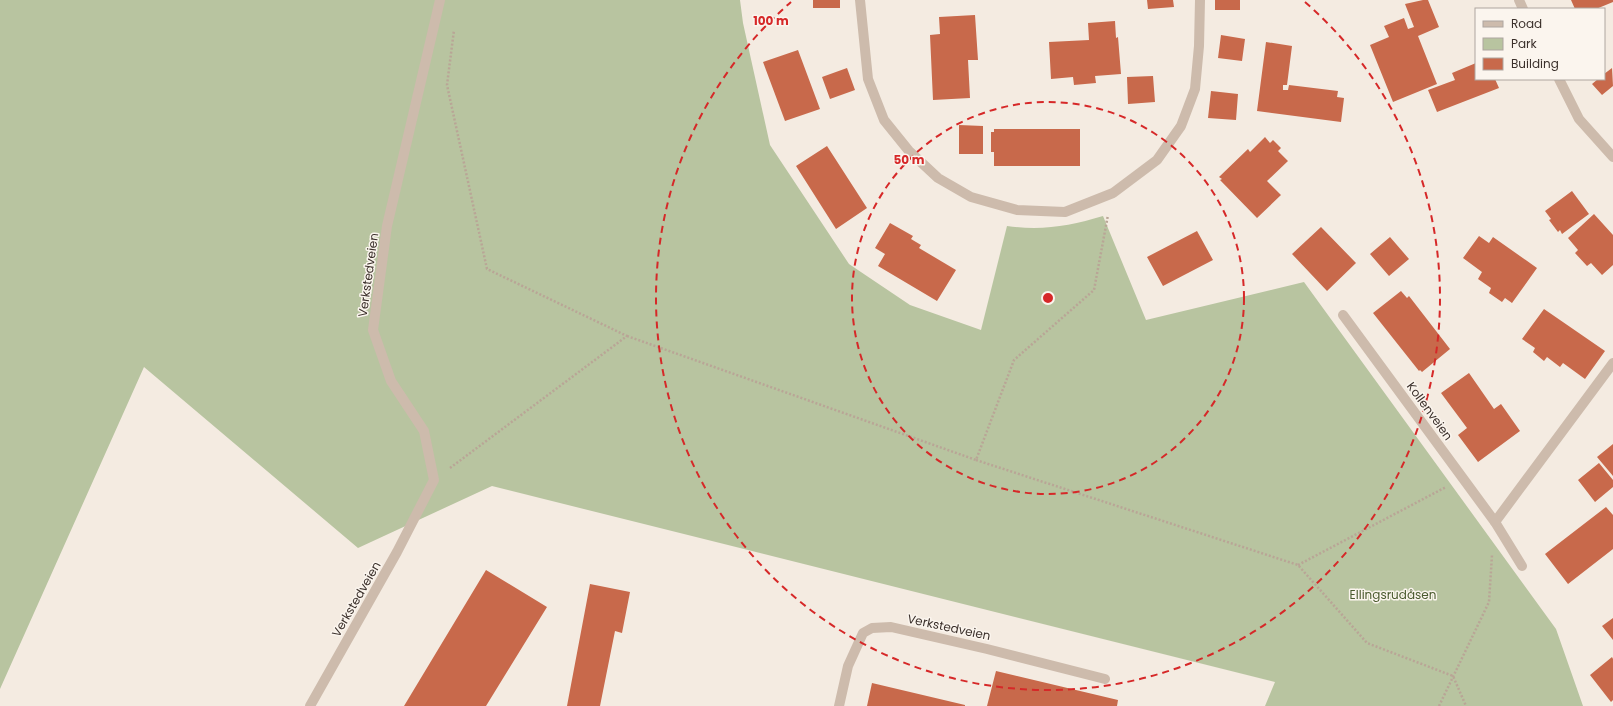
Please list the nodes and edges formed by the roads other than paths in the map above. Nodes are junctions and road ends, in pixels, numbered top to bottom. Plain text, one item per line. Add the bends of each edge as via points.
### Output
1 (440, 0) edge
2 (860, 0) edge
3 (1200, 0) edge
4 (1560, 80) edge
5 (1613, 157) edge
6 (1343, 315) dead end
7 (1613, 363) edge
8 (1495, 522) junction
9 (1522, 566) dead end
10 (1105, 679) dead end
11 (310, 706) edge
12 (839, 706) edge

1 - 11 street, Verkstedveien via 387,226 373,330 391,381 424,431 434,480 397,552
2 - 3 street via 868,79 884,120 909,151 938,178 970,197 1018,210 1065,212 1113,193 1157,160 1181,126 1195,89
4 - 5 street via 1579,119
6 - 8 street, Kollenveien
7 - 8 street
8 - 9 street, Kollenveien
10 - 12 street, Verkstedveien via 973,645 891,628 872,628 863,633 848,666

